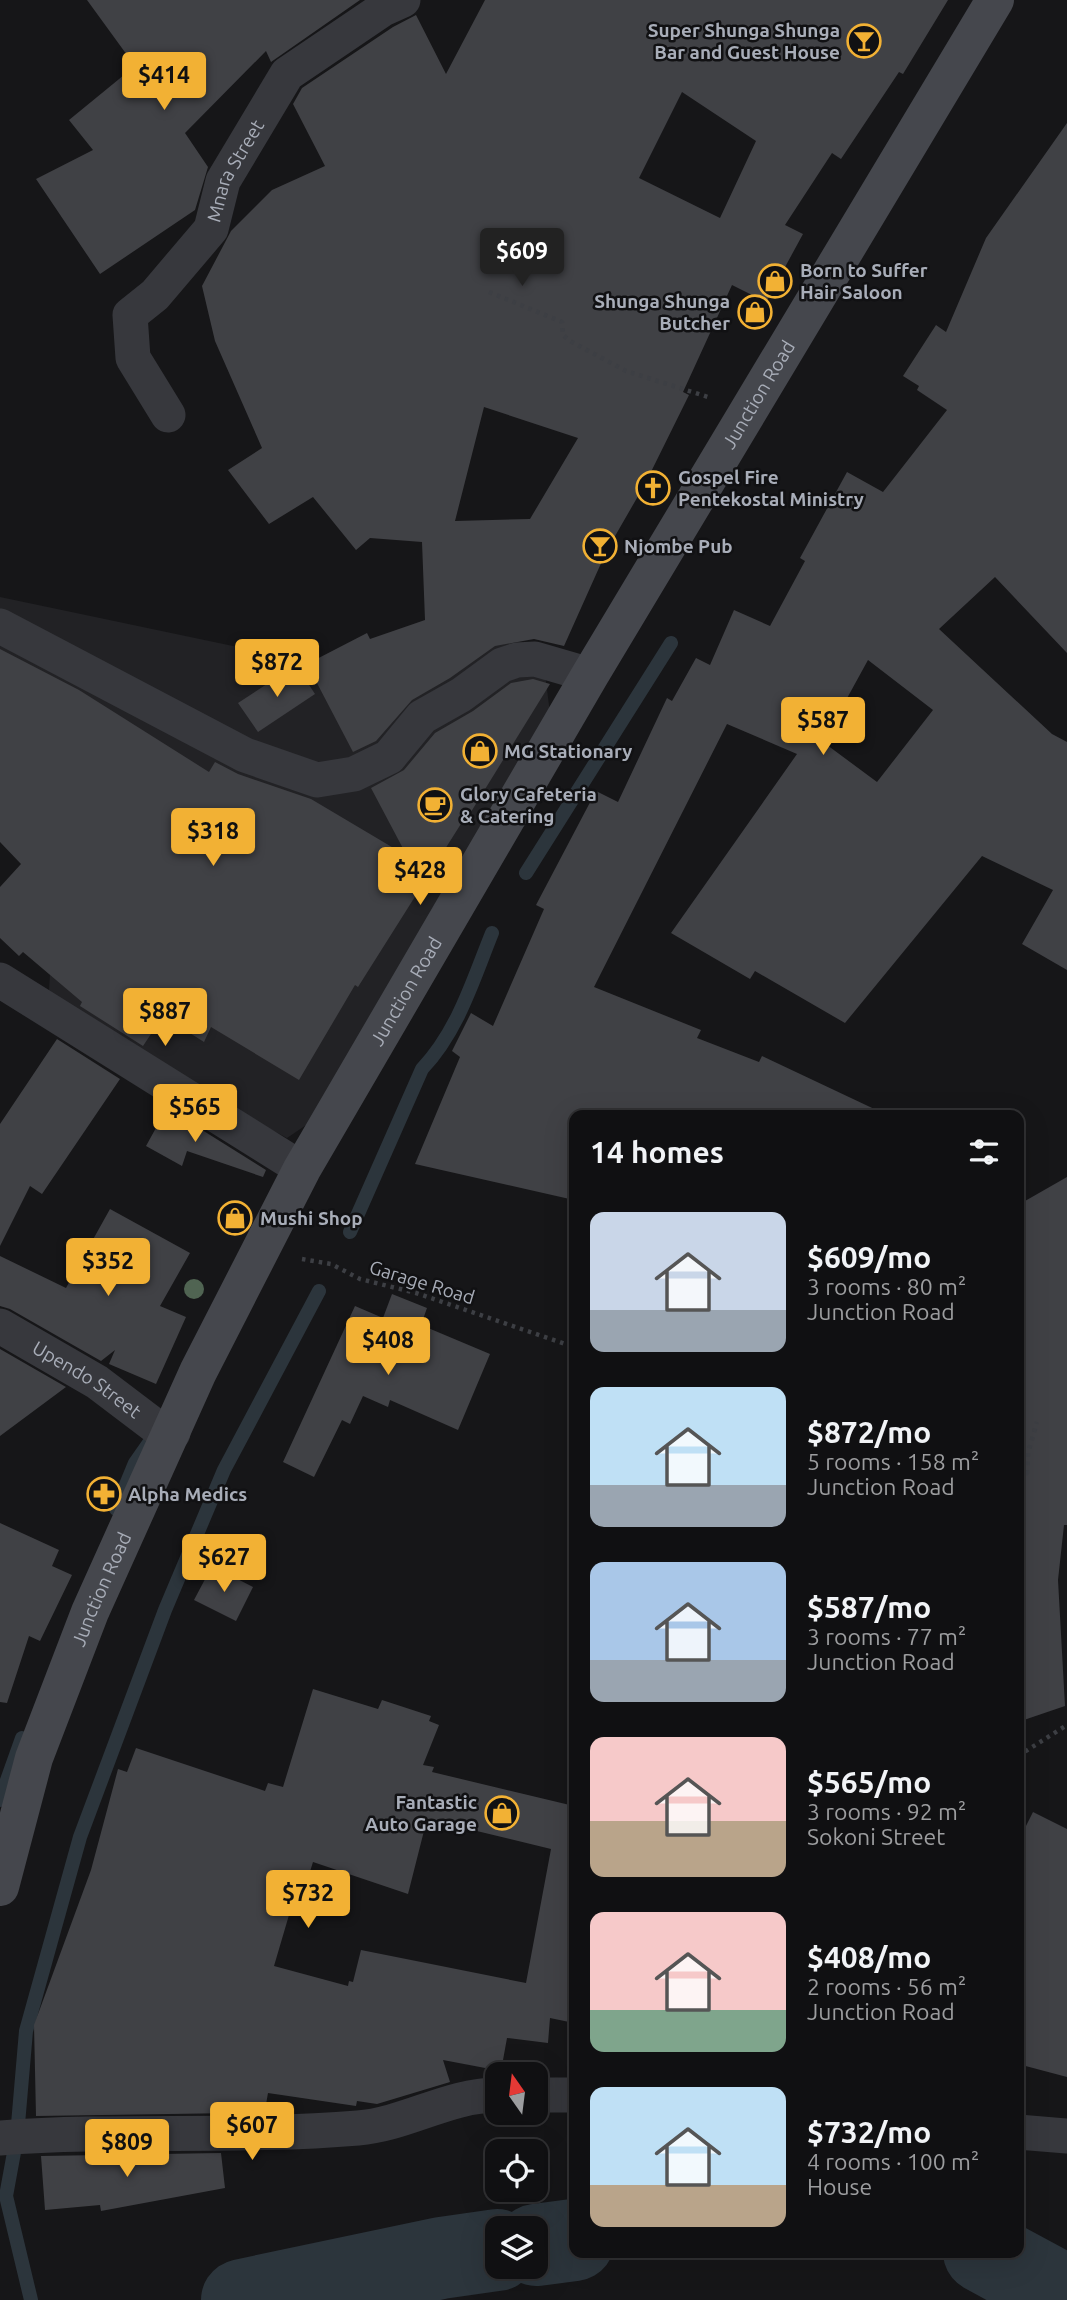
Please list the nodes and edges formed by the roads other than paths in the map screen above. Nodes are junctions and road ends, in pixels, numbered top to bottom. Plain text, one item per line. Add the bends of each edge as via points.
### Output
1 (403, 0) edge
2 (995, 0) edge
3 (168, 415) dead end
4 (0, 625) edge
5 (590, 675) junction
6 (0, 980) edge
7 (302, 1169) junction
8 (0, 1326) edge
9 (173, 1433) junction
10 (0, 1887) edge
11 (485, 2095) edge
12 (548, 2095) edge
13 (569, 2095) edge
14 (1024, 2132) edge
15 (1067, 2136) edge
16 (0, 2138) edge

1 - 3 street, Mnara Street via 287,74 223,181 211,229 155,295 130,315 133,358
2 - 5 main road, Junction Road
4 - 5 street via 246,755 317,780 354,774 389,757 422,717 502,665 534,659
5 - 7 main road, Junction Road
6 - 7 street
7 - 9 main road, Junction Road via 198,1372
8 - 9 street, Upendo Street via 97,1382 159,1429
9 - 10 main road, Junction Road via 90,1612 34,1758
11 - 16 street via 373,2127 291,2134
12 - 13 street
14 - 15 street

